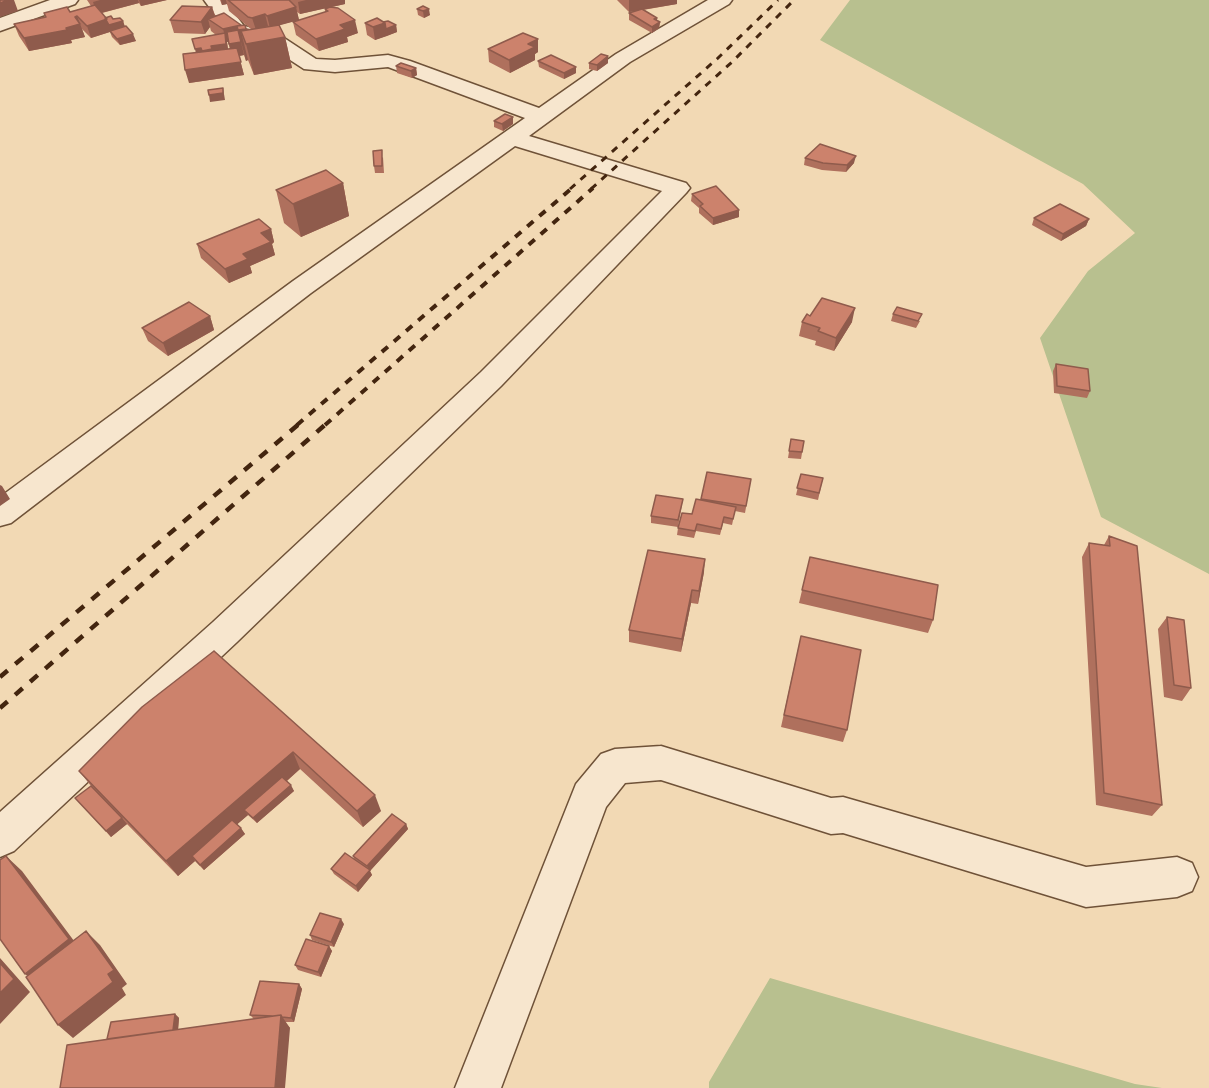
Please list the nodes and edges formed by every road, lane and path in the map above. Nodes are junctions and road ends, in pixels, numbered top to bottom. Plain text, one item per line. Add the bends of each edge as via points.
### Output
1 (68, 0) edge
2 (214, 0) edge
3 (722, 0) edge
4 (0, 25) edge
5 (543, 117) junction
6 (513, 138) junction
7 (0, 514) edge
8 (0, 838) edge
9 (1177, 877) dead end
10 (478, 1088) edge

1 - 4 street
2 - 5 street via 237,31 271,38 311,65 403,65
3 - 5 street via 623,58
5 - 6 street
6 - 7 street via 302,287
6 - 8 street via 678,188 491,379
9 - 10 street via 1086,887 843,815 831,816 661,763 615,766 590,797

